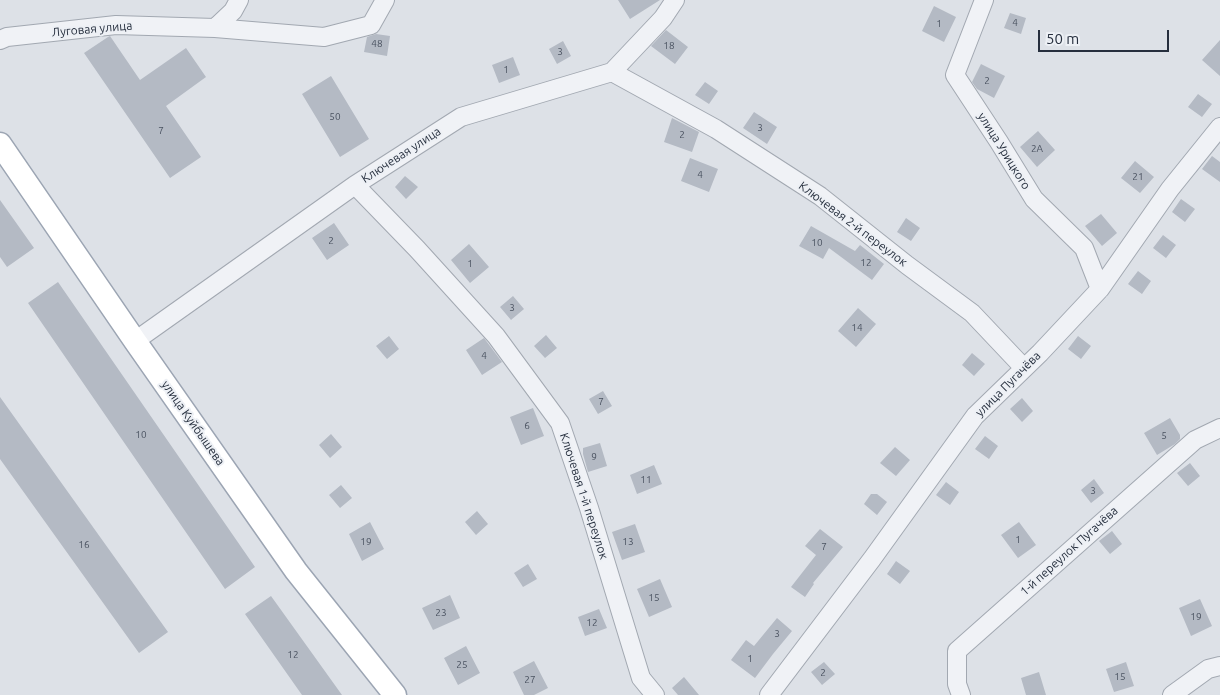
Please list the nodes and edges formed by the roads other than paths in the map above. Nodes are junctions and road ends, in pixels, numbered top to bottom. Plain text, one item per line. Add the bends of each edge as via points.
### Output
1 (239, 0) edge
2 (385, 0) edge
3 (675, 0) edge
4 (984, 0) edge
5 (215, 28) junction
6 (0, 40) edge
7 (612, 72) junction
8 (1220, 128) edge
9 (0, 144) edge
10 (355, 185) junction
11 (1100, 289) junction
12 (135, 341) junction
13 (1024, 368) junction
14 (1220, 428) edge
15 (1220, 666) edge
16 (395, 695) edge
17 (655, 695) edge
18 (769, 695) edge
19 (961, 695) edge
20 (1172, 695) edge

1 - 5 street via 233,12
2 - 5 street, Луговая улица via 371,25 324,37
3 - 7 street via 663,18
4 - 11 street, улица Урицкого via 955,75 1034,199 1084,248
5 - 6 street, Луговая улица via 116,25
7 - 10 street, Ключевая улица via 461,117
7 - 13 street, Ключевая 2-й переулок via 716,129 820,196 972,313
8 - 11 street, улица Пугачёва via 1170,189
9 - 12 main road, улица Куйбышева
10 - 12 street, Ключевая улица
10 - 17 street, Ключевая 1-й переулок via 496,336 560,423 641,678
11 - 13 street, улица Пугачёва
12 - 16 main road, улица Куйбышева via 296,571
13 - 18 street, улица Пугачёва via 975,416
14 - 19 street, 1-й переулок Пугачёва via 1195,440 956,651 957,684
15 - 20 street via 1208,669

